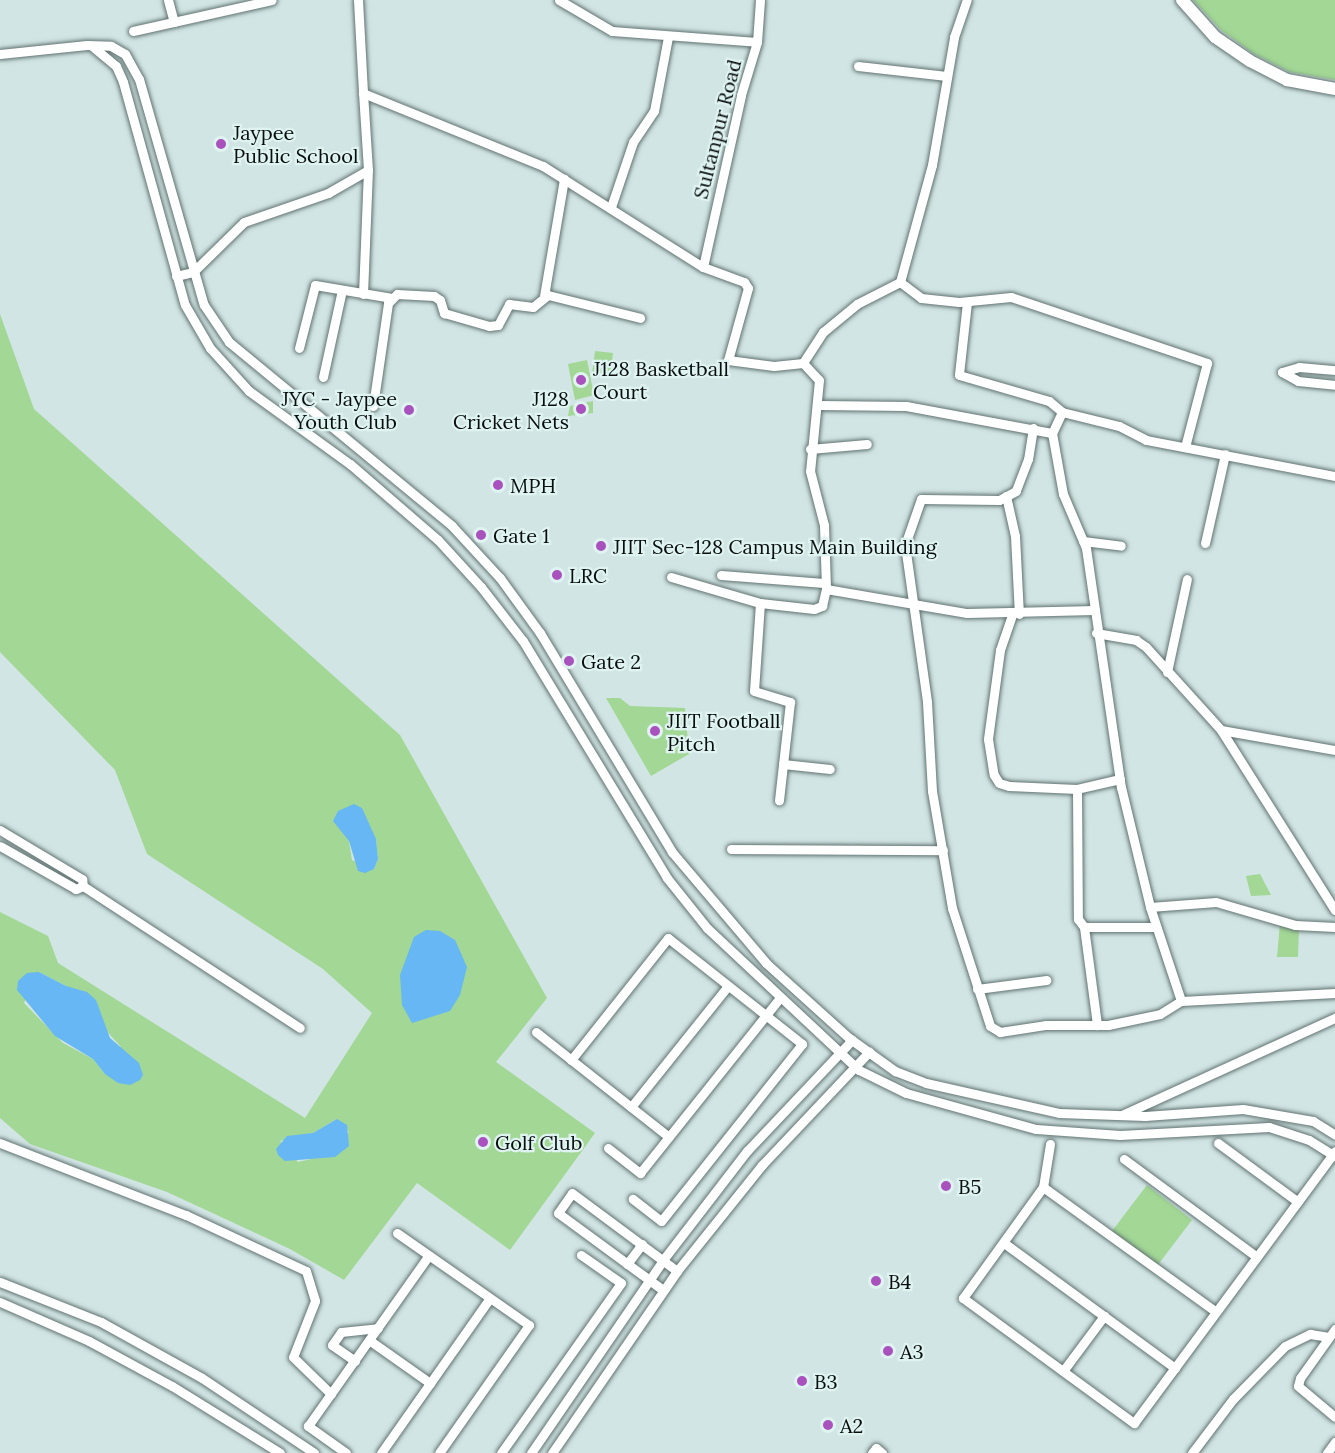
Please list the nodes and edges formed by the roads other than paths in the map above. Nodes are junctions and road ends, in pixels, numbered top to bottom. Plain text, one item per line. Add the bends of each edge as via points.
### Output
1 (168, 0) edge
2 (272, 0) edge
3 (358, 0) edge
4 (559, 0) edge
5 (760, 0) edge
6 (967, 0) edge
7 (1182, 0) edge
8 (240, 3) edge
9 (174, 22) junction
10 (133, 31) dead end
11 (668, 37) junction
12 (757, 42) junction
13 (91, 45) junction
14 (0, 54) edge
15 (858, 66) dead end
16 (946, 76) junction
17 (1335, 89) edge
18 (363, 93) junction
19 (368, 170) junction
20 (564, 179) junction
21 (612, 207) junction
22 (703, 267) junction
23 (193, 272) junction
24 (176, 276) junction
25 (900, 282) junction
26 (342, 290) junction
27 (363, 294) junction
28 (544, 296) junction
29 (392, 298) junction
30 (967, 302) junction
31 (640, 318) dead end
32 (299, 348) dead end
33 (803, 363) junction
34 (1335, 370) edge
35 (323, 377) dead end
36 (1335, 386) edge
37 (293, 398) junction
38 (819, 405) junction
39 (373, 406) dead end
40 (1062, 412) junction
41 (280, 413) junction
42 (1033, 428) junction
43 (1052, 433) junction
44 (867, 444) dead end
45 (1185, 447) junction
46 (810, 449) junction
47 (1225, 454) junction
48 (1335, 476) edge
49 (1006, 496) junction
50 (1083, 541) junction
51 (1205, 543) dead end
52 (1121, 546) dead end
53 (722, 575) dead end
54 (671, 578) dead end
55 (1186, 579) dead end
56 (825, 586) junction
57 (760, 603) junction
58 (915, 606) junction
59 (1095, 610) junction
60 (1015, 614) junction
61 (1096, 633) junction
62 (1167, 672) junction
63 (1221, 730) junction
64 (1335, 750) edge
65 (783, 764) junction
66 (830, 769) dead end
67 (1120, 779) junction
68 (633, 787) junction
69 (1077, 789) junction
70 (616, 798) junction
71 (779, 800) dead end
72 (0, 830) edge
73 (0, 846) edge
74 (731, 849) dead end
75 (943, 850) junction
76 (83, 886) junction
77 (1150, 908) junction
78 (1335, 910) edge
79 (1084, 927) junction
80 (1156, 927) junction
81 (1335, 927) edge
82 (1046, 980) dead end
83 (728, 986) junction
84 (977, 989) junction
85 (1335, 993) edge
86 (779, 999) junction
87 (1181, 1001) junction
88 (766, 1016) junction
89 (1335, 1018) edge
90 (1097, 1025) junction
91 (300, 1028) dead end
92 (536, 1032) dead end
93 (852, 1040) junction
94 (839, 1052) junction
95 (869, 1052) junction
96 (571, 1060) junction
97 (854, 1066) junction
98 (631, 1107) junction
99 (1122, 1115) junction
100 (1335, 1135) edge
101 (669, 1137) junction
102 (0, 1143) edge
103 (1218, 1143) dead end
104 (1050, 1144) dead end
105 (608, 1148) dead end
106 (1334, 1154) edge
107 (1124, 1159) dead end
108 (1043, 1187) junction
109 (633, 1199) dead end
110 (1298, 1202) junction
111 (398, 1233) dead end
112 (1004, 1243) junction
113 (642, 1244) junction
114 (429, 1255) junction
115 (581, 1255) dead end
116 (1257, 1257) junction
117 (663, 1260) junction
118 (627, 1264) junction
119 (677, 1270) junction
120 (649, 1280) junction
121 (0, 1282) edge
122 (663, 1290) junction
123 (490, 1298) junction
124 (0, 1302) edge
125 (1216, 1312) junction
126 (1104, 1316) junction
127 (378, 1328) junction
128 (1332, 1333) edge
129 (369, 1340) junction
130 (355, 1360) junction
131 (1175, 1368) junction
132 (1063, 1371) junction
133 (430, 1383) junction
134 (331, 1394) junction
135 (1335, 1416) edge
136 (1335, 1442) edge
137 (280, 1453) edge
138 (314, 1453) edge
139 (346, 1453) edge
140 (381, 1453) edge
141 (439, 1453) edge
142 (501, 1453) edge
143 (531, 1453) edge
144 (552, 1453) edge
145 (872, 1453) edge
146 (882, 1453) edge
147 (1192, 1453) edge
148 (1327, 1453) edge

1 - 9 street
2 - 8 street
3 - 18 street
4 - 11 street via 604,29
5 - 12 street, Sultanpur Road
6 - 16 street
7 - 17 main road via 1215,37 1250,61 1287,80
8 - 9 street
9 - 10 street
11 - 12 street
11 - 21 street via 654,111 633,142
12 - 22 street, Sultanpur Road via 741,95
13 - 14 street
13 - 23 street via 111,46 135,65
13 - 24 street via 116,66 123,82
15 - 16 street
16 - 25 street via 934,153
18 - 19 street
18 - 20 street via 495,145
19 - 23 street via 328,193 244,222
19 - 27 street
20 - 21 street
20 - 28 street
21 - 22 street
22 - 33 street via 744,282 748,288 728,360 774,366
23 - 24 street
23 - 37 street via 204,305 230,342
24 - 41 street via 185,305 210,348 249,391
25 - 30 street via 916,297
25 - 33 street via 857,304 823,332
26 - 27 street
26 - 32 street via 313,287
26 - 35 street
27 - 29 street
28 - 29 street via 533,307 509,304 495,327 448,316 434,296 403,293
28 - 31 street
29 - 39 street
30 - 40 street via 959,375 1049,400
30 - 45 street via 1011,297 1208,363
33 - 38 street via 819,380
34 - 36 street via 1295,368 1282,372 1298,381
37 - 41 street
37 - 68 street via 452,526 500,578 540,633
38 - 42 street via 906,406
38 - 46 street
40 - 43 street
40 - 45 street via 1119,426 1137,437
41 - 70 street via 350,464 438,540 481,586 523,641
42 - 43 street
42 - 49 street via 1028,459 1016,491
43 - 50 street via 1063,494
44 - 46 street
45 - 47 street
46 - 56 street via 810,471 824,525
47 - 48 street
47 - 51 street
49 - 58 street via 960,502 921,499 904,545
49 - 60 street via 1015,536
50 - 52 street
50 - 59 street
53 - 56 street
54 - 57 street
55 - 62 street
56 - 57 street via 818,608
56 - 58 street
57 - 65 street via 754,691 790,702
58 - 60 street
58 - 75 street via 932,791
59 - 60 street
59 - 61 street
60 - 69 street via 999,650 988,739 994,775 999,783 1010,786
61 - 62 street via 1136,640
61 - 67 street
62 - 63 street
63 - 64 street
63 - 78 street
65 - 66 street
65 - 71 street
67 - 69 street
67 - 77 street
68 - 70 street
68 - 93 street via 672,852 716,909 766,963
69 - 79 street via 1078,919
70 - 86 street via 666,878 707,928
72 - 76 street via 82,879
73 - 76 street via 76,889
74 - 75 street
75 - 84 street via 952,908
76 - 91 street
77 - 80 street
77 - 81 street via 1216,902 1295,925
79 - 80 street
79 - 90 street
80 - 87 street
82 - 84 street
83 - 88 street
83 - 96 street via 668,938
83 - 98 street
84 - 90 street via 994,1030
85 - 87 street
86 - 88 street
86 - 94 street
87 - 90 street via 1140,1020
88 - 101 street
88 - 109 street via 802,1044 661,1221
89 - 99 street
92 - 96 street
93 - 94 street
93 - 95 street
94 - 97 street
94 - 117 street via 747,1151
95 - 97 street
95 - 99 street via 896,1071 926,1083 1059,1113
96 - 98 street
97 - 106 street via 906,1093 1035,1129 1120,1135 1269,1127 1309,1140
97 - 119 street via 762,1165
98 - 101 street
99 - 100 street via 1243,1109 1313,1121
101 - 105 street via 640,1173
102 - 134 street via 186,1215 306,1271 315,1301 293,1357
103 - 110 street
104 - 108 street
106 - 110 street
107 - 116 street
108 - 112 street
108 - 125 street
110 - 116 street
111 - 114 street
112 - 126 street
112 - 132 street via 963,1298
113 - 117 street
113 - 118 street
113 - 118 street via 572,1193 558,1213
114 - 123 street
114 - 127 street
115 - 142 street via 621,1283
116 - 125 street
117 - 119 street
117 - 120 street
118 - 120 street
119 - 122 street
120 - 122 street
120 - 143 street
121 - 138 street via 102,1322 202,1378
122 - 144 street
123 - 133 street
123 - 141 street via 529,1325
124 - 137 street via 89,1341 172,1386
125 - 131 street
126 - 131 street
126 - 132 street
127 - 129 street
127 - 130 street via 341,1332 332,1345
128 - 135 street via 1298,1386
128 - 147 street via 1310,1334 1285,1346 1233,1398
129 - 130 street
129 - 133 street
130 - 134 street
131 - 132 street via 1134,1423
133 - 140 street
134 - 139 street via 308,1426
136 - 148 street
145 - 146 street via 876,1448

